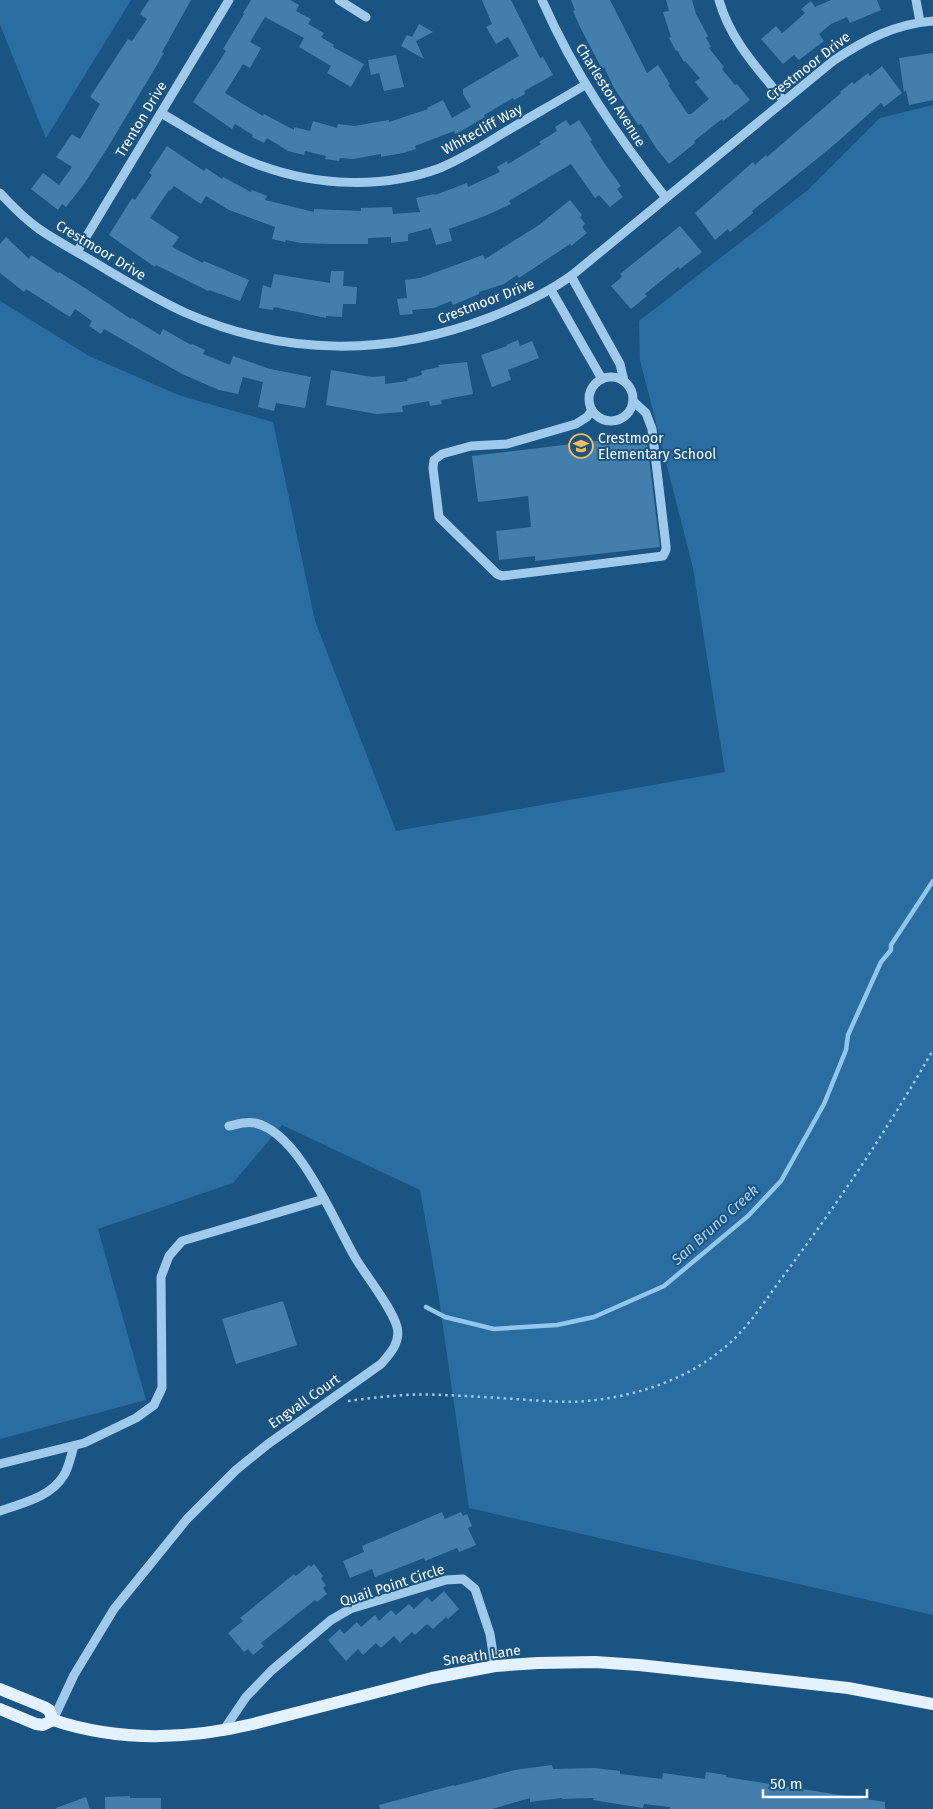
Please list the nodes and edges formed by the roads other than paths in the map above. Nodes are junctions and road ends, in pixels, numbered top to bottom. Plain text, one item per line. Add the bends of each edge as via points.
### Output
1 (229, 0) edge
2 (339, 0) edge
3 (542, 0) edge
4 (719, 0) edge
5 (916, 0) edge
6 (366, 16) dead end
7 (933, 21) edge
8 (920, 22) junction
9 (585, 85) junction
10 (784, 101) junction
11 (161, 113) junction
12 (0, 193) edge
13 (666, 198) junction
14 (77, 252) junction
15 (571, 276) junction
16 (551, 290) junction
17 (602, 378) junction
18 (624, 381) junction
19 (633, 401) junction
20 (592, 410) junction
21 (229, 1126) dead end
22 (324, 1199) junction
23 (74, 1446) junction
24 (0, 1464) edge
25 (0, 1510) edge
26 (495, 1666) junction
27 (0, 1689) edge
28 (929, 1704) edge
29 (0, 1709) edge
30 (53, 1720) junction
31 (223, 1731) junction

1 - 11 street, Trenton Drive
2 - 6 street
3 - 9 street, Charleston Avenue
4 - 10 street via 736,39
5 - 8 street
7 - 8 street, Crestmoor Drive
8 - 10 street, Crestmoor Drive via 859,43
9 - 11 street, Whitecliff Way via 440,168 369,182 298,177 261,166 229,152
9 - 13 street, Charleston Avenue
10 - 13 street, Crestmoor Drive
11 - 14 street, Trenton Drive
12 - 14 street, Crestmoor Drive via 39,228
13 - 15 street, Crestmoor Drive
14 - 16 street, Crestmoor Drive via 156,299 188,314 254,336 329,346 364,347 436,335 472,325
15 - 16 street, Crestmoor Drive
15 - 18 street via 620,364
16 - 17 street
17 - 18 street
17 - 20 street via 590,392
18 - 19 street via 631,390
19 - 20 street via 627,414 615,420 602,419
19 - 20 street via 646,413 652,429 666,546 663,556 502,576 496,574 439,517 434,460 442,454 471,446 507,444 576,424
21 - 22 street, Engvall Court via 244,1122 268,1128 299,1158
22 - 23 street via 182,1241 169,1256 160,1277 162,1388 154,1405 136,1418
22 - 30 street, Engvall Court via 340,1232 398,1328 397,1342 391,1354 268,1444 236,1470 187,1519 114,1609 74,1675
23 - 24 street
23 - 25 street via 65,1474 55,1486 28,1502
26 - 28 main road, Sneath Lane via 560,1662 623,1664 840,1687
26 - 31 main road, Sneath Lane via 432,1678
26 - 31 street, Quail Point Circle via 490,1634 475,1589 463,1579 446,1580 350,1609 331,1620 271,1671 246,1697
27 - 30 main road, Sneath Lane via 44,1707
29 - 30 main road, Sneath Lane via 36,1724 43,1725
30 - 31 main road, Sneath Lane via 131,1737

